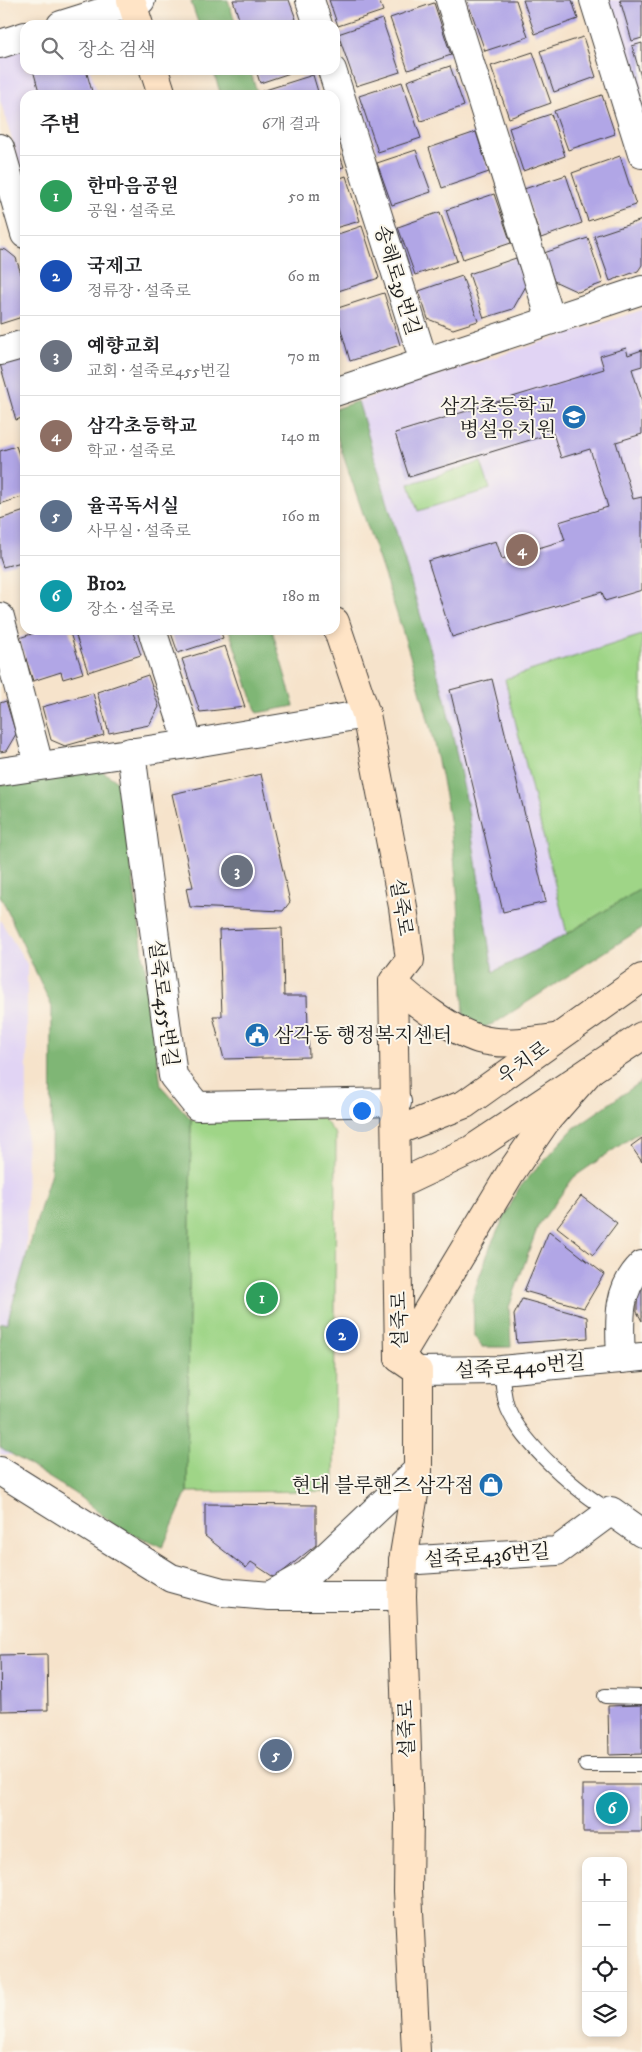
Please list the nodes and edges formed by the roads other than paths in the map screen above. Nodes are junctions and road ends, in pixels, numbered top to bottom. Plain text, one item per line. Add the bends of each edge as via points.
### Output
1 (310, 0) edge
2 (450, 0) edge
3 (594, 0) edge
4 (136, 7) edge
5 (82, 20) edge
6 (316, 20) edge
7 (20, 38) edge
8 (0, 44) edge
9 (156, 75) edge
10 (334, 75) edge
11 (160, 90) edge
12 (338, 90) edge
13 (340, 95) edge
14 (0, 148) edge
15 (642, 154) edge
16 (17, 221) edge
17 (642, 290) edge
18 (551, 320) junction
19 (20, 345) edge
20 (0, 351) edge
21 (424, 362) junction
22 (340, 390) edge
23 (0, 617) edge
24 (154, 635) edge
25 (339, 635) edge
26 (366, 714) junction
27 (189, 744) junction
28 (131, 752) junction
29 (39, 765) junction
30 (0, 772) edge
31 (642, 978) edge
32 (393, 982) junction
33 (642, 1036) edge
34 (556, 1038) junction
35 (590, 1071) junction
36 (397, 1102) junction
37 (396, 1131) junction
38 (397, 1185) junction
39 (642, 1265) edge
40 (632, 1358) edge
41 (408, 1364) junction
42 (501, 1370) junction
43 (418, 1470) junction
44 (0, 1471) edge
45 (611, 1511) junction
46 (642, 1533) edge
47 (403, 1561) junction
48 (270, 1596) junction
49 (402, 1596) junction
50 (605, 1696) dead end
51 (642, 1697) edge
52 (586, 1765) dead end
53 (642, 1765) edge
54 (416, 2052) edge

1 - 6 street
2 - 18 street
3 - 15 street
4 - 5 street
7 - 8 street
9 - 11 main road
10 - 12 street, 송해로39번길
13 - 21 street, 송해로39번길
14 - 16 street
17 - 18 street, 송해로39번길
18 - 21 street, 송해로39번길
19 - 20 street
21 - 22 street
23 - 29 street
24 - 27 street
25 - 26 main road, 설죽로
26 - 27 street
26 - 32 main road, 설죽로 via 410,960
27 - 28 street
28 - 29 street
28 - 36 street, 설죽로455번길 via 173,1076 196,1106
29 - 30 street
31 - 34 main road, 우치로
32 - 34 main road via 411,999 479,1039 518,1043
32 - 36 main road, 설죽로
33 - 35 main road
34 - 37 main road, 우치로 via 465,1104
35 - 38 main road via 471,1150
35 - 41 main road via 546,1121 511,1172
36 - 37 main road, 설죽로
37 - 38 main road, 설죽로
38 - 41 main road, 설죽로
39 - 40 street, 설죽로440번길 via 633,1274 619,1310
40 - 42 street, 설죽로440번길
41 - 42 street, 설죽로440번길
41 - 43 main road, 설죽로
42 - 45 lane via 507,1407 521,1433 590,1499
43 - 47 main road, 설죽로
43 - 48 street via 308,1574
44 - 48 street via 171,1578 222,1592
45 - 46 street
45 - 47 street, 설죽로436번길 via 557,1551
47 - 49 main road, 설죽로
48 - 49 street
49 - 54 main road, 설죽로 via 409,1814 408,1890
50 - 51 lane
52 - 53 lane

